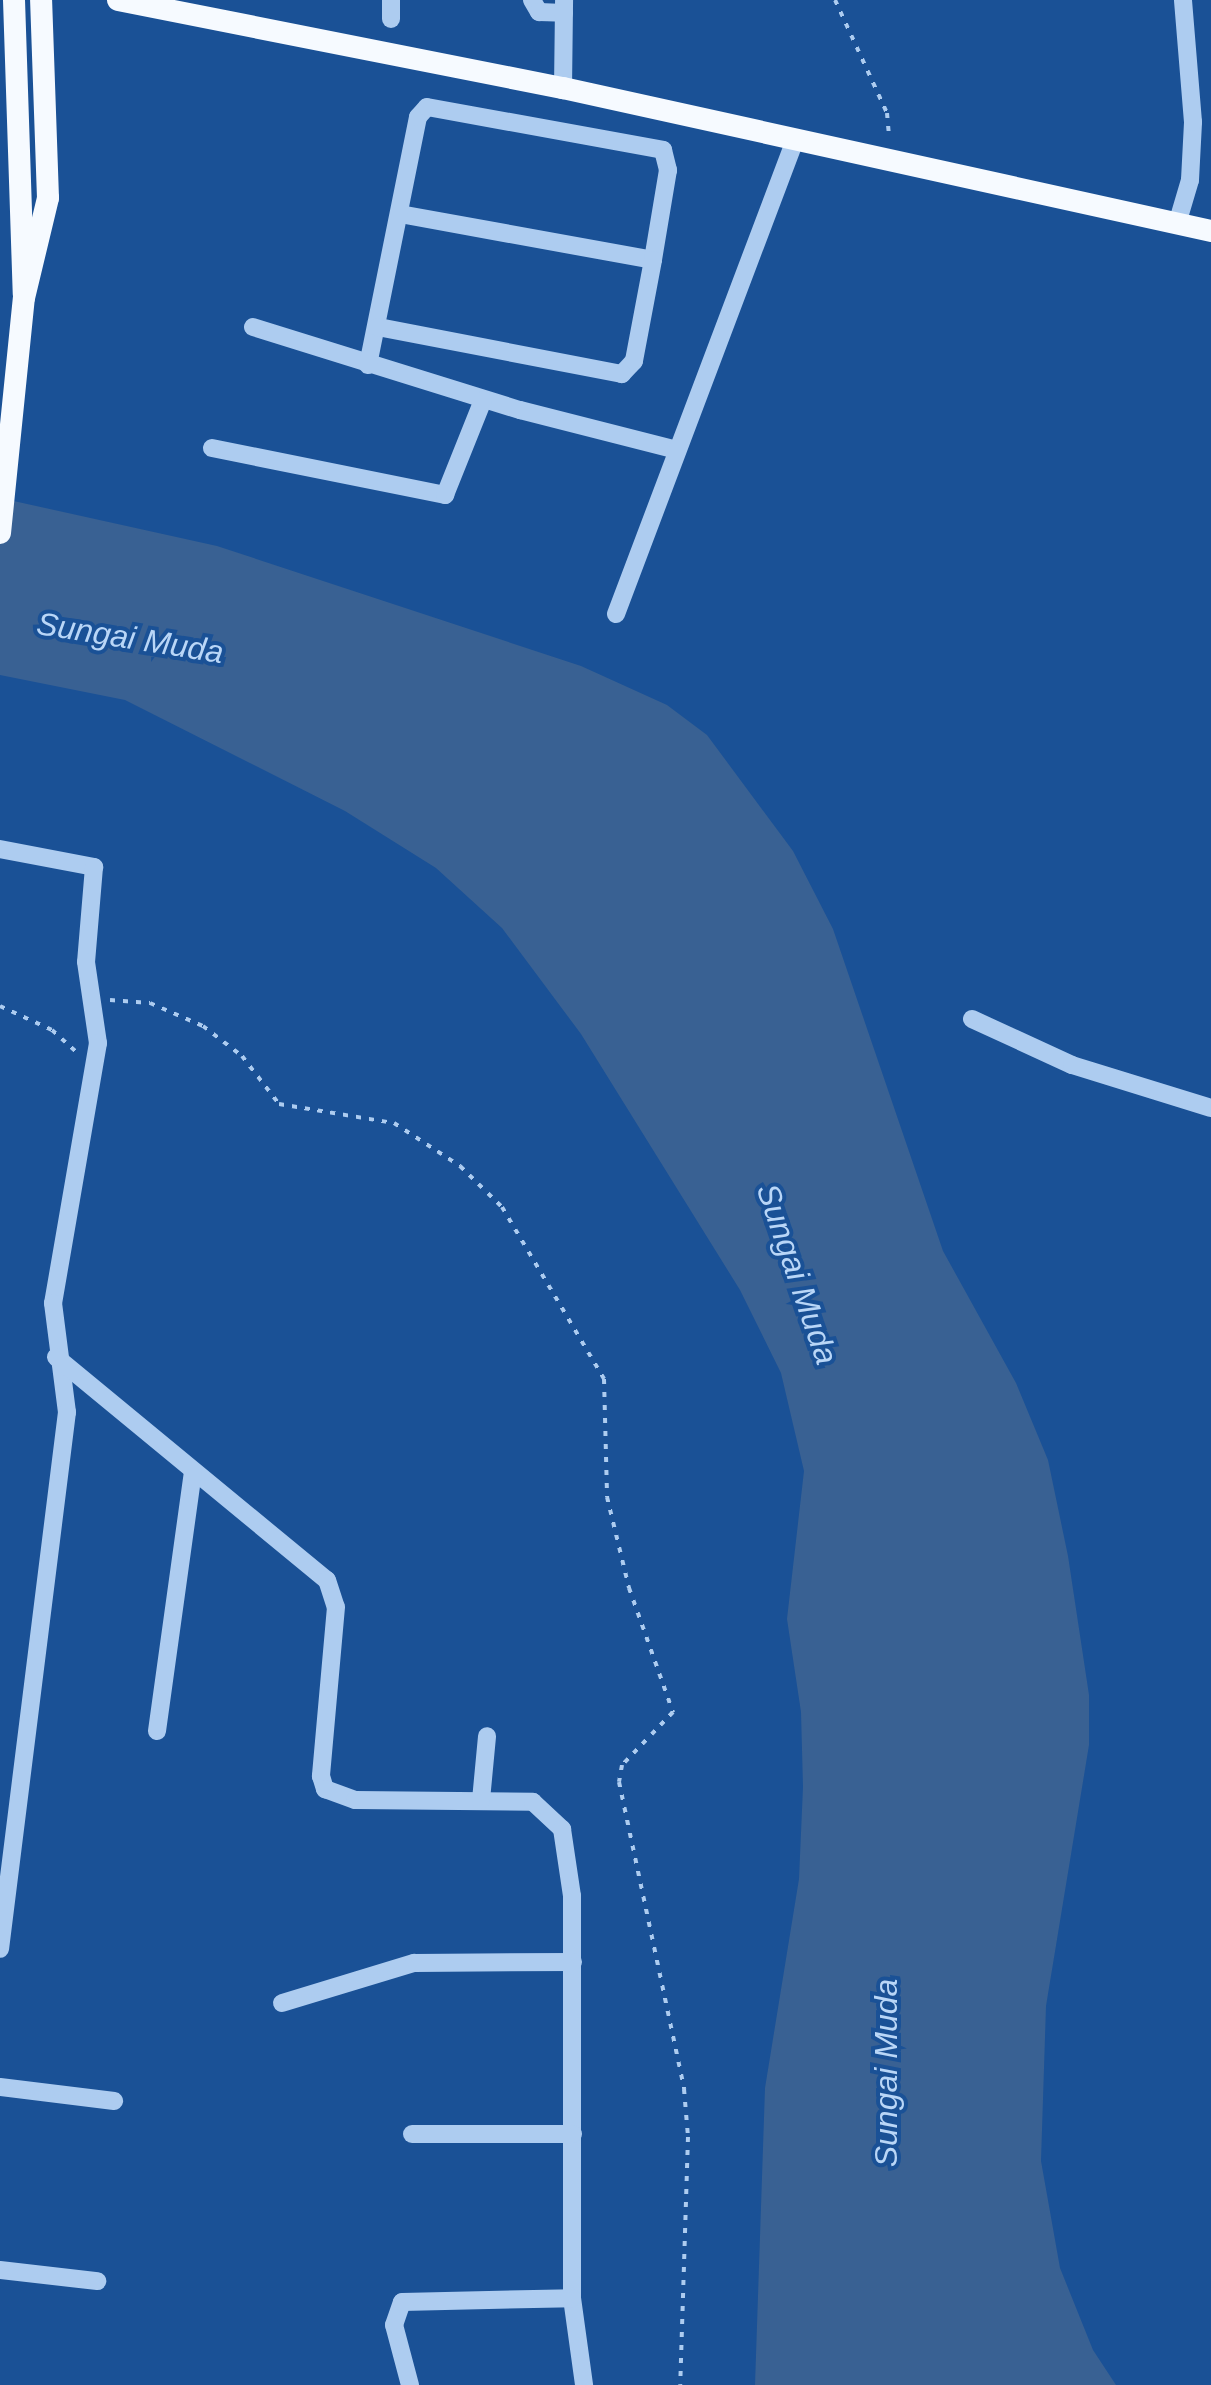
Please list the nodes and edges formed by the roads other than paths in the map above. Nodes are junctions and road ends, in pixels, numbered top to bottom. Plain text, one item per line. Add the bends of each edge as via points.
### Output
1 (14, 0) edge
2 (41, 0) edge
3 (118, 0) edge
4 (532, 0) edge
5 (1183, 0) edge
6 (192, 6) edge
7 (564, 7) edge
8 (563, 88) junction
9 (795, 140) junction
10 (400, 214) junction
11 (1178, 224) junction
12 (1211, 230) edge
13 (653, 260) junction
14 (24, 298) junction
15 (253, 327) dead end
16 (377, 327) junction
17 (368, 365) junction
18 (8, 382) edge
19 (484, 400) junction
20 (212, 448) dead end
21 (677, 450) junction
22 (0, 533) edge
23 (616, 614) dead end
24 (0, 848) edge
25 (972, 1019) dead end
26 (1211, 1108) edge
27 (56, 1356) junction
28 (193, 1471) junction
29 (157, 1731) dead end
30 (487, 1736) dead end
31 (481, 1800) junction
32 (0, 1949) edge
33 (572, 1962) junction
34 (282, 2004) dead end
35 (0, 2087) edge
36 (114, 2101) dead end
37 (412, 2134) dead end
38 (573, 2134) junction
39 (0, 2270) edge
40 (97, 2282) dead end
41 (572, 2298) junction
42 (410, 2385) edge
43 (584, 2385) edge

1 - 14 main road
2 - 14 main road via 48,198
3 - 6 main road
4 - 7 street via 539,12
5 - 11 street via 1193,122 1190,180
6 - 8 main road
7 - 8 street
8 - 9 main road
9 - 11 main road
9 - 21 street
10 - 13 street
10 - 13 street via 418,117 434,106 663,150 668,170
10 - 16 street
11 - 12 main road
13 - 16 street via 634,360 622,374
14 - 18 main road
15 - 17 street
16 - 17 street
17 - 19 street
18 - 22 main road via 11,448
19 - 20 street via 445,495
19 - 21 street
21 - 23 street
24 - 27 street via 94,867 86,962 94,1072 53,1303
25 - 26 street via 1072,1065
27 - 28 street
27 - 32 street via 67,1412
28 - 29 street
28 - 31 street via 315,1566 334,1593 325,1788 354,1800
30 - 31 street
31 - 33 street via 533,1802 562,1829
33 - 34 street via 414,1963
33 - 38 street
35 - 36 street
37 - 38 street
38 - 41 street
39 - 40 street
41 - 42 street via 402,2302 394,2325
41 - 43 street

